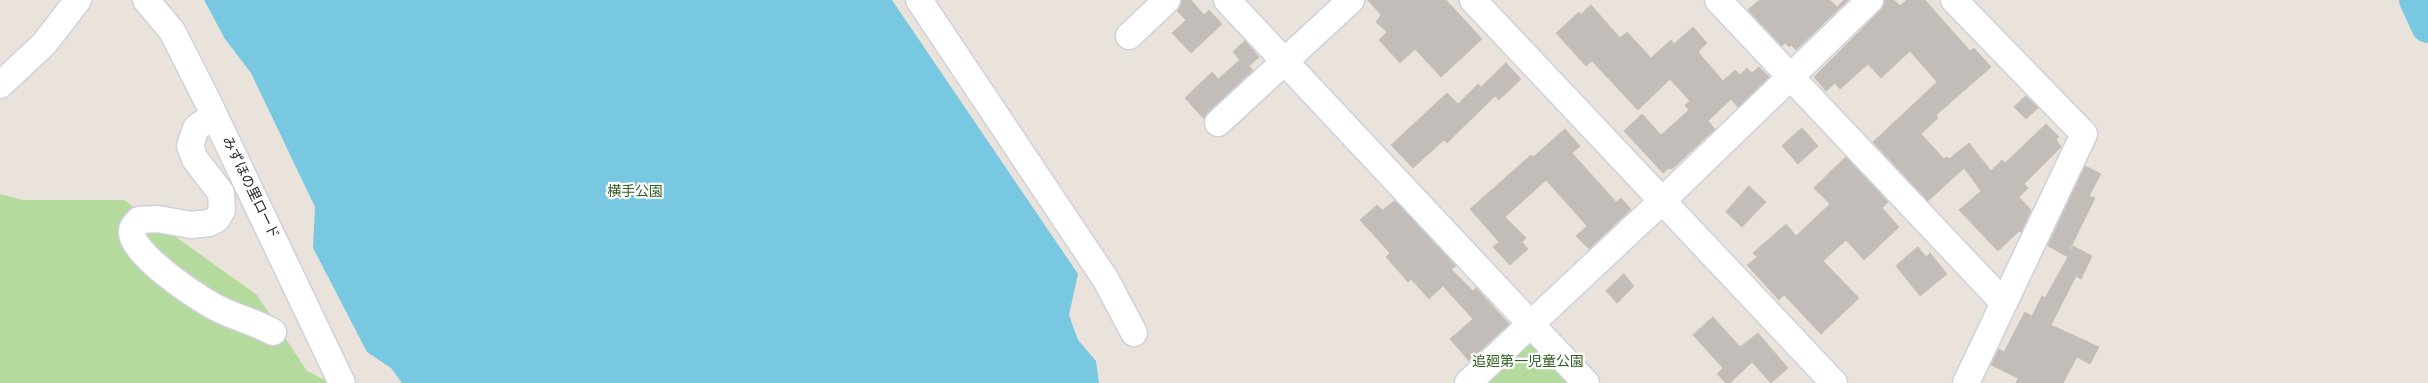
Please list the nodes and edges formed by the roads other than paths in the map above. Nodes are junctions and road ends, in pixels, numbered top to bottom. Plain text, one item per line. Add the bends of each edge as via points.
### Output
1 (78, 0) edge
2 (146, 0) edge
3 (919, 0) edge
4 (1167, 0) edge
5 (1227, 0) edge
6 (1351, 0) edge
7 (1473, 0) edge
8 (1718, 0) edge
9 (1870, 0) edge
10 (1954, 0) edge
11 (1129, 36) dead end
12 (1285, 62) junction
13 (1789, 77) junction
14 (0, 85) edge
15 (214, 115) junction
16 (1218, 124) dead end
17 (1662, 201) junction
18 (2004, 303) junction
19 (1530, 323) junction
20 (273, 332) dead end
21 (1134, 333) dead end
22 (342, 383) edge
23 (1468, 383) edge
24 (1586, 383) edge
25 (1834, 383) edge
26 (1966, 383) edge

1 - 14 street via 44,44
2 - 15 street, みずほの里ロード via 172,31
3 - 21 street via 1106,280
4 - 11 street
5 - 12 street
6 - 12 street
7 - 17 street
8 - 13 street
9 - 13 street
10 - 18 street via 2084,134
12 - 16 street
12 - 19 street
13 - 17 street
13 - 18 street
15 - 20 street via 196,128 190,146 195,159 221,194 222,210 217,219 190,225 158,219 139,220 131,234 147,259 202,299
15 - 22 street, みずほの里ロード
17 - 19 street
17 - 25 street
18 - 26 street
19 - 23 street
19 - 24 street

